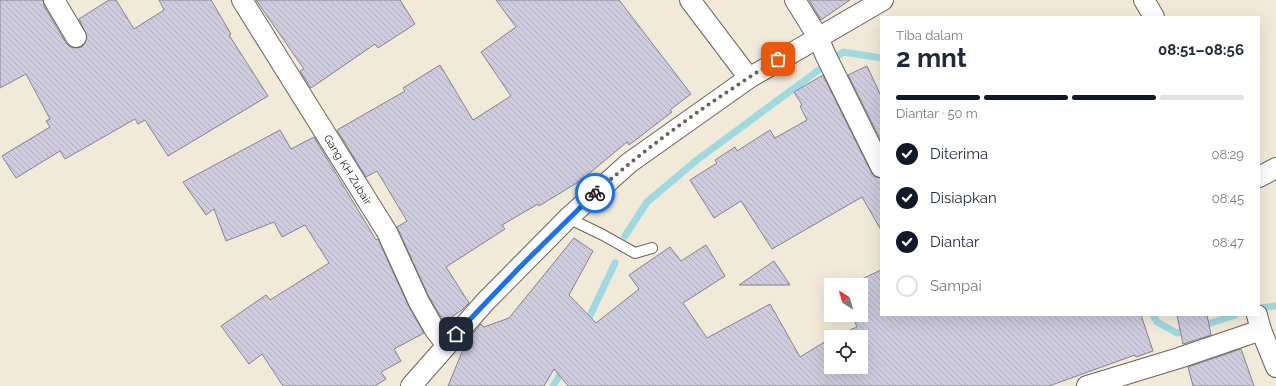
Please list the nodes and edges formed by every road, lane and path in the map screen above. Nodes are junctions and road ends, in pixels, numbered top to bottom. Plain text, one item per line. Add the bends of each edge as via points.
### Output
1 (54, 0) edge
2 (242, 0) edge
3 (690, 0) edge
4 (796, 0) edge
5 (883, 0) edge
6 (1144, 0) edge
7 (1153, 16) edge
8 (76, 38) dead end
9 (821, 45) junction
10 (749, 78) junction
11 (880, 165) edge
12 (1276, 168) edge
13 (1260, 176) edge
14 (568, 218) junction
15 (652, 248) dead end
16 (1259, 321) edge
17 (446, 344) junction
18 (1276, 367) edge
19 (411, 386) edge
20 (1087, 386) edge

1 - 8 street
2 - 17 street, Gang KH Zubair via 388,232 419,302
3 - 10 street
4 - 9 street
5 - 9 street
6 - 7 street
9 - 10 street
9 - 11 street
10 - 14 street via 628,163
12 - 13 street
14 - 15 lane via 603,234 635,253
14 - 17 street
16 - 18 street
16 - 20 street via 1179,358
17 - 19 street

